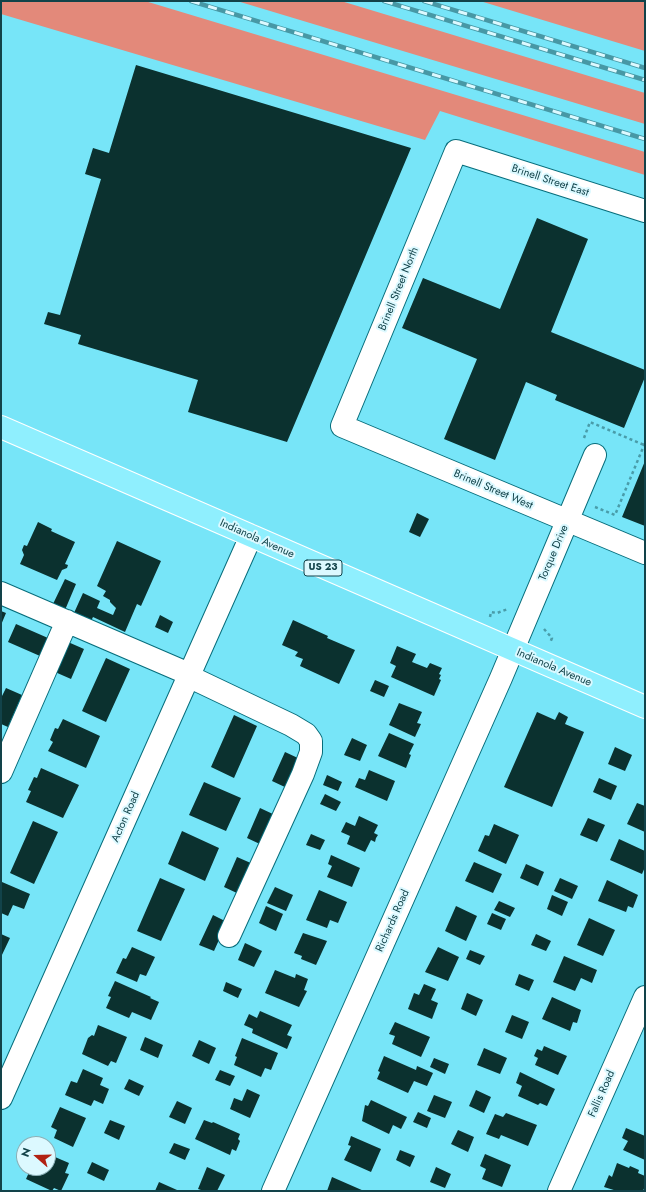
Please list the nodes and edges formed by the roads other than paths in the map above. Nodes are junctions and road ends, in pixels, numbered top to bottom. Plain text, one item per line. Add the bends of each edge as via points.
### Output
1 (456, 151) joint
2 (645, 211) edge
3 (342, 426) joint
4 (1, 427) edge
5 (595, 455) dead end
6 (568, 521) junction
7 (251, 536) junction
8 (645, 553) edge
9 (1, 593) edge
10 (67, 621) junction
11 (513, 651) junction
12 (189, 675) junction
13 (645, 707) edge
14 (1, 772) edge
15 (229, 936) dead end
16 (645, 997) edge
17 (1, 1098) edge
18 (273, 1191) edge
19 (559, 1191) edge

1 - 2 street, Brinell Street East
1 - 3 street, Brinell Street North
3 - 6 street, Brinell Street West
4 - 7 main road, Indianola Avenue / US 23
5 - 6 street, Torque Drive
6 - 8 street, Brinell Street West
6 - 11 street, Torque Drive
7 - 11 main road, Indianola Avenue / US 23
7 - 12 street, Acton Road
9 - 10 street
10 - 12 street
10 - 14 street
11 - 13 main road, Indianola Avenue / US 23
11 - 18 street, Richards Road
12 - 15 street via 292,725 306,734 311,741 311,752 303,774
12 - 17 street, Acton Road
16 - 19 street, Fallis Road

